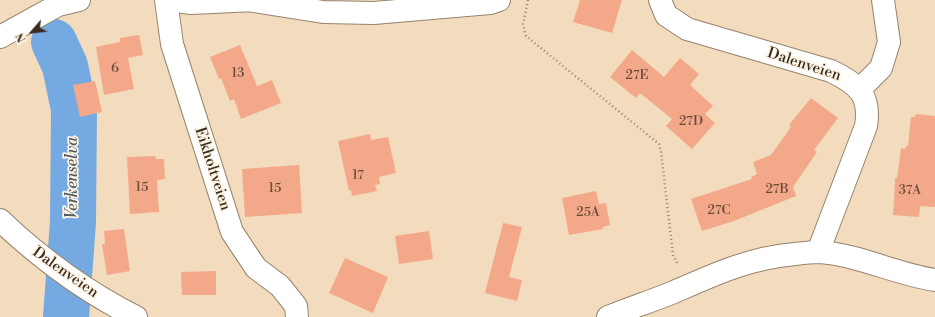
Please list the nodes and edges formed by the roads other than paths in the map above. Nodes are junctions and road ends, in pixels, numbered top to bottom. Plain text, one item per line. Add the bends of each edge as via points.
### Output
1 (79, 0) edge
2 (166, 0) edge
3 (170, 0) edge
4 (254, 0) edge
5 (498, 0) edge
6 (660, 0) edge
7 (883, 0) edge
8 (0, 38) edge
9 (860, 89) junction
10 (0, 220) edge
11 (818, 252) junction
12 (935, 280) edge
13 (136, 317) edge
14 (297, 317) edge
15 (608, 317) edge

1 - 8 street via 58,5
2 - 14 street, Eikholtveien via 172,44 232,232 256,268 280,286 296,306
3 - 4 street via 191,3
4 - 5 street via 323,12 374,13 490,3
6 - 9 street, Dalenveien via 666,16 687,29 831,72 848,79
7 - 9 street via 889,42 881,68
9 - 11 street via 866,100 868,112 866,126
10 - 13 street, Dalenveien via 53,267 82,287
11 - 12 street via 850,257 890,270
11 - 15 street via 783,255 739,265

